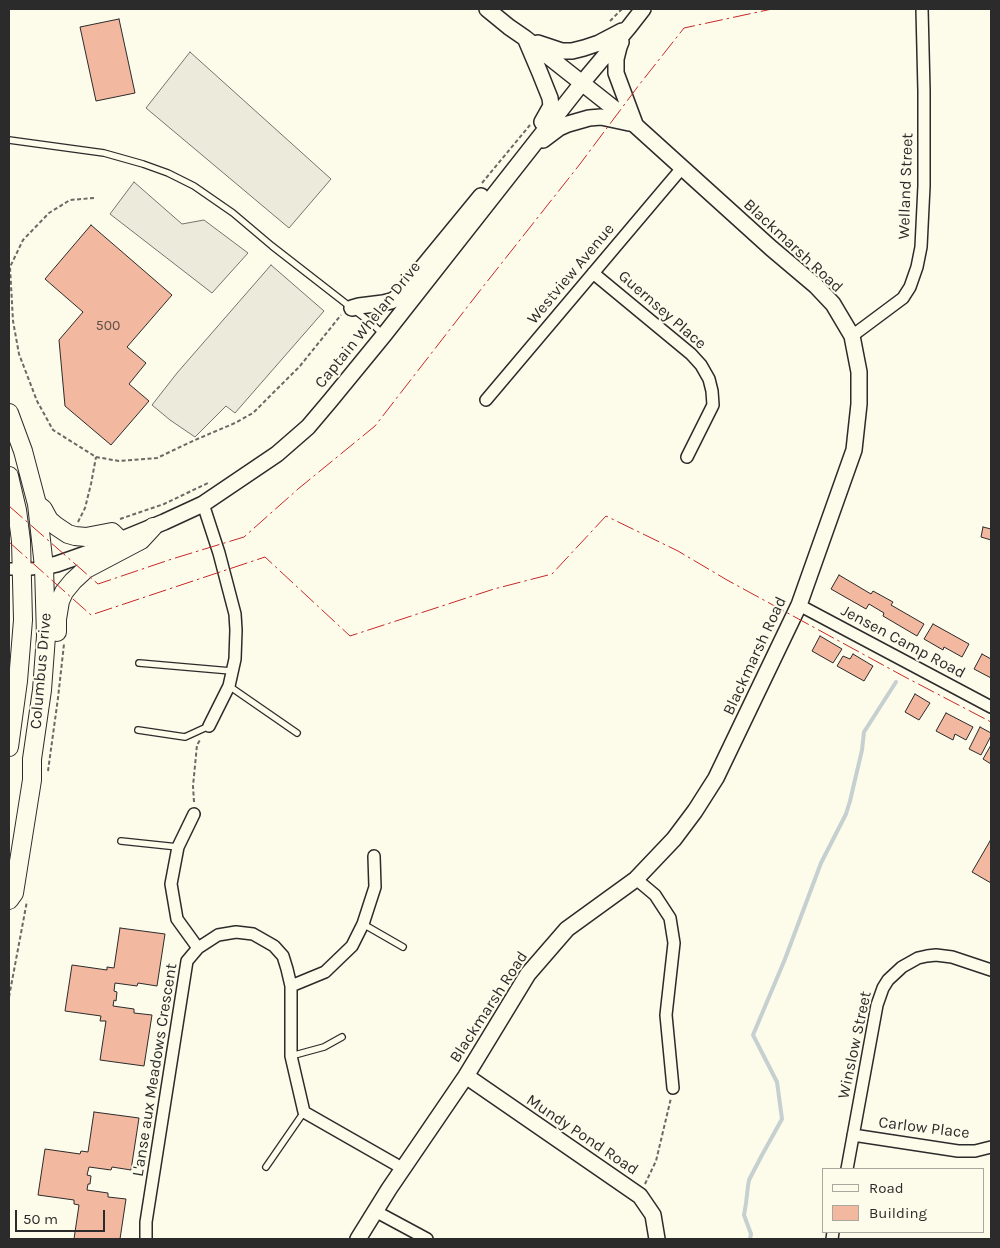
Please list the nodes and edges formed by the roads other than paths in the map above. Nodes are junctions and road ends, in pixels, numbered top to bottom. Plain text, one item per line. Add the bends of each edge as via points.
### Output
1 (487, 9) edge
2 (643, 9) edge
3 (922, 9) edge
4 (629, 27) junction
5 (525, 38) junction
6 (582, 83) junction
7 (635, 125) junction
8 (9, 140) edge
9 (526, 153) junction
10 (682, 168) junction
11 (499, 190) junction
12 (593, 273) junction
13 (350, 307) junction
14 (384, 335) junction
15 (852, 336) junction
16 (486, 400) dead end
17 (9, 413) edge
18 (687, 457) dead end
19 (9, 476) edge
20 (37, 504) junction
21 (203, 504) junction
22 (153, 527) junction
23 (120, 540) junction
24 (44, 567) junction
25 (16, 569) edge
26 (799, 605) junction
27 (139, 662) dead end
28 (231, 672) junction
29 (229, 686) junction
30 (42, 690) junction
31 (991, 707) edge
32 (209, 726) joint
33 (138, 730) dead end
34 (297, 733) dead end
35 (9, 747) edge
36 (194, 814) road end
37 (121, 841) dead end
38 (178, 847) junction
39 (374, 856) dead end
40 (636, 879) junction
41 (9, 900) edge
42 (363, 924) junction
43 (403, 947) dead end
44 (198, 948) junction
45 (991, 970) edge
46 (291, 986) junction
47 (342, 1038) dead end
48 (291, 1056) junction
49 (466, 1076) junction
50 (673, 1088) road end
51 (304, 1112) junction
52 (853, 1135) junction
53 (991, 1147) edge
54 (266, 1167) dead end
55 (402, 1168) junction
56 (847, 1168) edge
57 (375, 1210) junction
58 (146, 1239) edge
59 (358, 1239) edge
60 (427, 1239) edge
61 (657, 1239) edge

1 - 5 street
2 - 4 street, Captain Whelan Drive
3 - 15 street, Welland Street via 924,186 917,267 903,298
4 - 5 street via 599,43 572,51 553,49
4 - 6 street, Captain Whelan Drive
4 - 7 street via 618,47 615,66
5 - 6 street, Blackmarsh Road
5 - 9 street via 551,106
6 - 7 street, Blackmarsh Road
6 - 9 street, Captain Whelan Drive
7 - 9 street via 601,117 576,121 559,128
7 - 10 street, Blackmarsh Road
8 - 13 lane via 104,153 143,164 194,186 233,213
9 - 11 street, Captain Whelan Drive
10 - 12 street, Westview Avenue
10 - 15 street, Blackmarsh Road via 816,286 833,304
11 - 13 street via 484,193 395,299 382,304
11 - 14 street, Captain Whelan Drive
12 - 16 street, Westview Avenue
12 - 18 street, Guernsey Place via 691,354 709,379 713,405
13 - 14 lane
14 - 21 street, Captain Whelan Drive via 308,427 277,454
15 - 26 street, Blackmarsh Road via 859,372 854,450
17 - 20 main road, Columbus Drive
19 - 25 main road, Columbus Drive via 21,541
20 - 23 main road via 49,520 68,534 86,537 112,532
20 - 24 main road, Columbus Drive
21 - 22 street, Captain Whelan Drive
21 - 28 street via 235,614 236,645
22 - 23 street, Captain Whelan Drive
22 - 30 main road via 141,540 79,574 64,592 58,608 54,675
23 - 24 street, Captain Whelan Drive
24 - 25 street
24 - 30 main road, Columbus Drive via 46,636
25 - 35 main road, Columbus Drive via 23,620 22,647
26 - 31 street, Jensen Camp Road
26 - 40 street, Blackmarsh Road via 716,778 674,840
27 - 28 lane
28 - 29 street
29 - 32 street
29 - 34 lane
30 - 41 main road, Columbus Drive via 25,831 14,893
32 - 33 lane via 185,737
36 - 38 street
37 - 38 lane
38 - 44 street via 171,884 177,919
39 - 42 street via 375,887
40 - 49 street, Blackmarsh Road via 567,929 534,966
40 - 50 street via 655,895 670,918 674,943 666,1015
42 - 43 lane
42 - 46 street via 352,946 325,972
44 - 46 street, L'anse aux Meadows Crescent via 218,935 253,934 274,946 283,956
44 - 58 street, L'anse aux Meadows Crescent via 187,961
45 - 52 street, Winslow Street via 936,955 910,962 888,980 877,1005
46 - 48 street, L'anse aux Meadows Crescent
47 - 48 lane
48 - 51 street, L'anse aux Meadows Crescent
49 - 55 street, Blackmarsh Road
49 - 61 street, Mundy Pond Road via 640,1196 653,1215
51 - 54 lane
51 - 55 street
52 - 53 street, Carlow Place via 958,1151
52 - 56 street, Winslow Street
55 - 57 street, Blackmarsh Road
57 - 59 street, Blackmarsh Road
57 - 60 street

